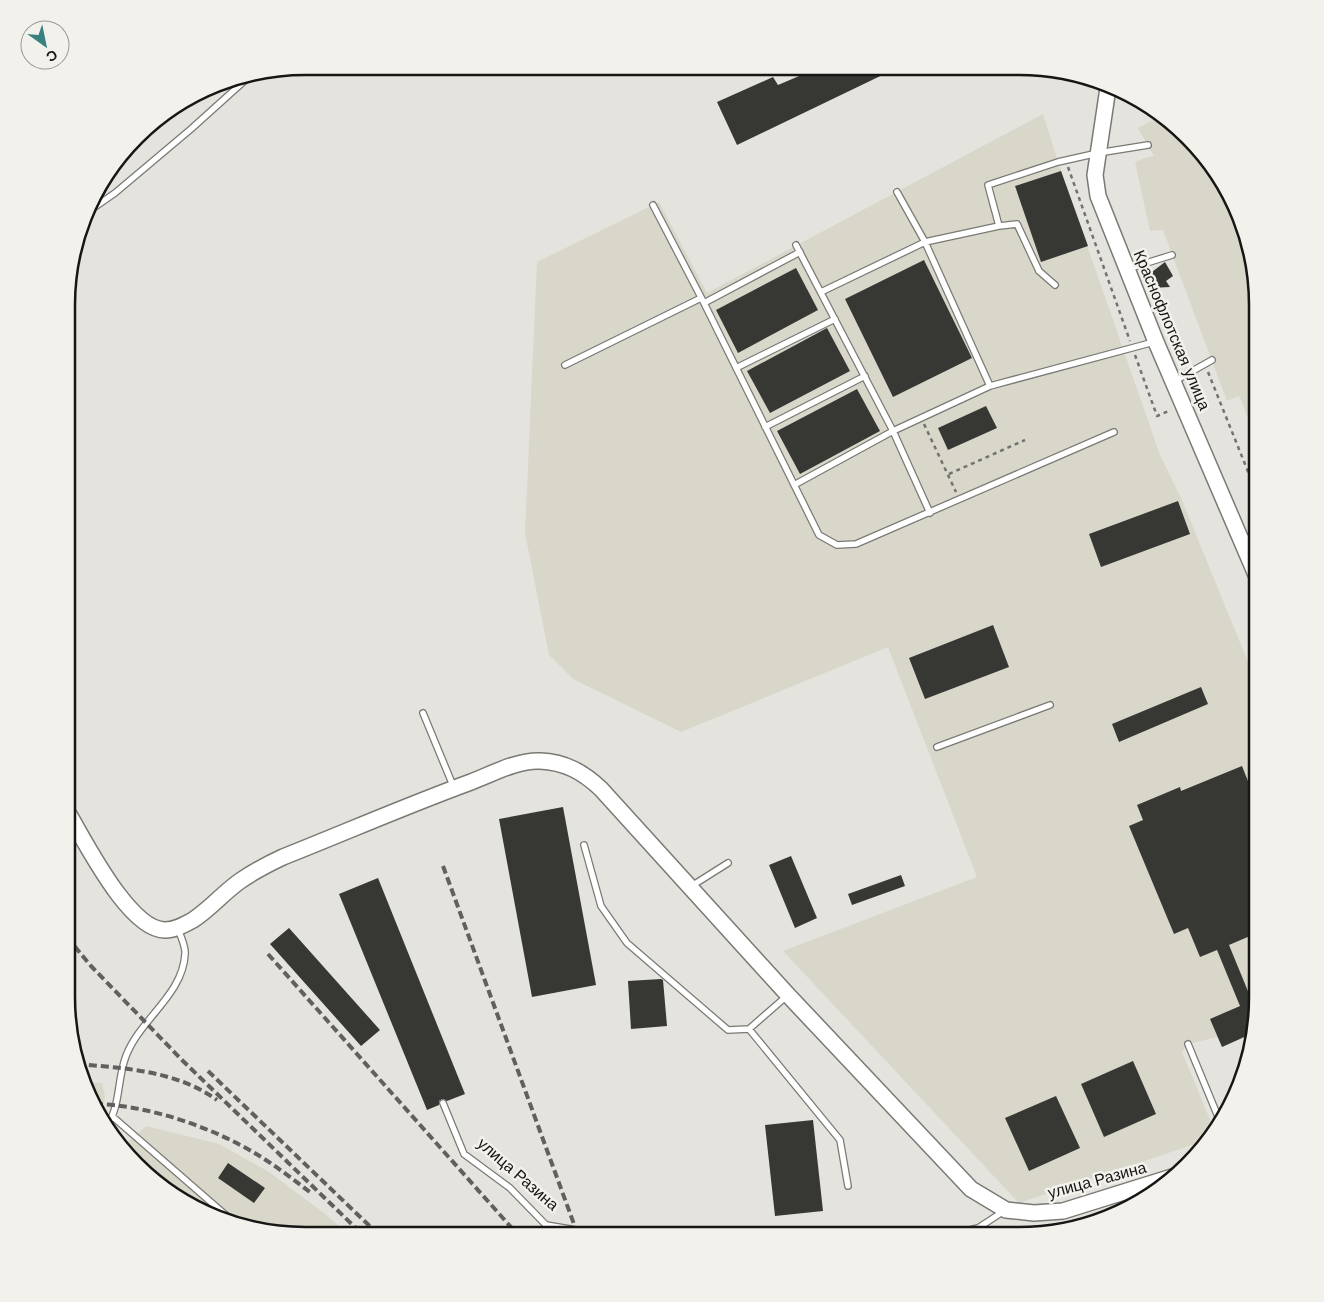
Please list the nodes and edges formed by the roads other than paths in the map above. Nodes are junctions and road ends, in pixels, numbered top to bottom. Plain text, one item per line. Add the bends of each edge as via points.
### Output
1 (240, 85) edge
2 (1107, 93) edge
3 (1148, 145) dead end
4 (1098, 153) junction
5 (897, 192) dead end
6 (99, 204) edge
7 (653, 205) dead end
8 (999, 226) junction
9 (925, 242) junction
10 (796, 245) dead end
11 (800, 252) junction
12 (1172, 254) dead end
13 (1127, 269) junction
14 (1055, 285) dead end
15 (821, 292) junction
16 (702, 300) junction
17 (835, 319) junction
18 (1156, 342) junction
19 (1212, 360) dead end
20 (565, 365) dead end
21 (736, 368) junction
22 (865, 376) junction
23 (1173, 382) junction
24 (990, 386) junction
25 (765, 427) junction
26 (893, 431) junction
27 (1114, 432) dead end
28 (794, 485) junction
29 (930, 513) junction
30 (1249, 536) edge
31 (1050, 705) dead end
32 (424, 713) dead end
33 (937, 747) dead end
34 (454, 788) junction
35 (75, 824) edge
36 (584, 845) dead end
37 (728, 863) dead end
38 (690, 888) junction
39 (178, 928) junction
40 (788, 995) junction
41 (749, 1029) junction
42 (1188, 1044) dead end
43 (443, 1103) dead end
44 (1217, 1114) edge
45 (112, 1117) joint
46 (1154, 1182) edge
47 (848, 1186) dead end
48 (220, 1210) edge
49 (1006, 1210) junction
50 (558, 1227) edge
51 (980, 1227) edge

1 - 6 lane
2 - 4 street, Краснофлотская улица
3 - 4 lane
4 - 8 lane via 988,185
4 - 13 street, Краснофлотская улица via 1095,175 1098,196
5 - 9 lane
7 - 16 lane
8 - 9 lane
8 - 14 lane via 1017,224 1039,272
9 - 15 lane
9 - 24 lane
10 - 11 lane
11 - 15 lane
11 - 16 lane
12 - 13 lane
13 - 18 street, Краснофлотская улица
15 - 17 lane
16 - 20 lane
16 - 21 lane
17 - 21 lane
17 - 22 lane
18 - 23 street, Краснофлотская улица
18 - 24 lane
19 - 23 lane
21 - 25 lane
22 - 25 lane
22 - 26 lane
23 - 30 street, Краснофлотская улица
24 - 26 lane
25 - 28 lane
26 - 28 lane
26 - 29 lane
27 - 29 lane
28 - 29 lane via 819,535 837,545 856,544
31 - 33 lane
32 - 34 lane
34 - 38 street via 521,763 554,763 580,772 601,789
34 - 39 street via 283,857 239,882 205,911
35 - 39 street via 129,909 151,927 163,930
36 - 41 lane via 601,906 627,943 728,1030
37 - 38 lane
38 - 40 street
39 - 45 lane via 186,953 181,974 131,1043
40 - 41 lane
40 - 49 street via 971,1189
41 - 47 lane via 840,1140
42 - 44 lane
43 - 50 lane, улица Разина via 464,1154 510,1188 546,1225
45 - 48 lane
46 - 49 street, улица Разина via 1062,1211
49 - 51 lane

